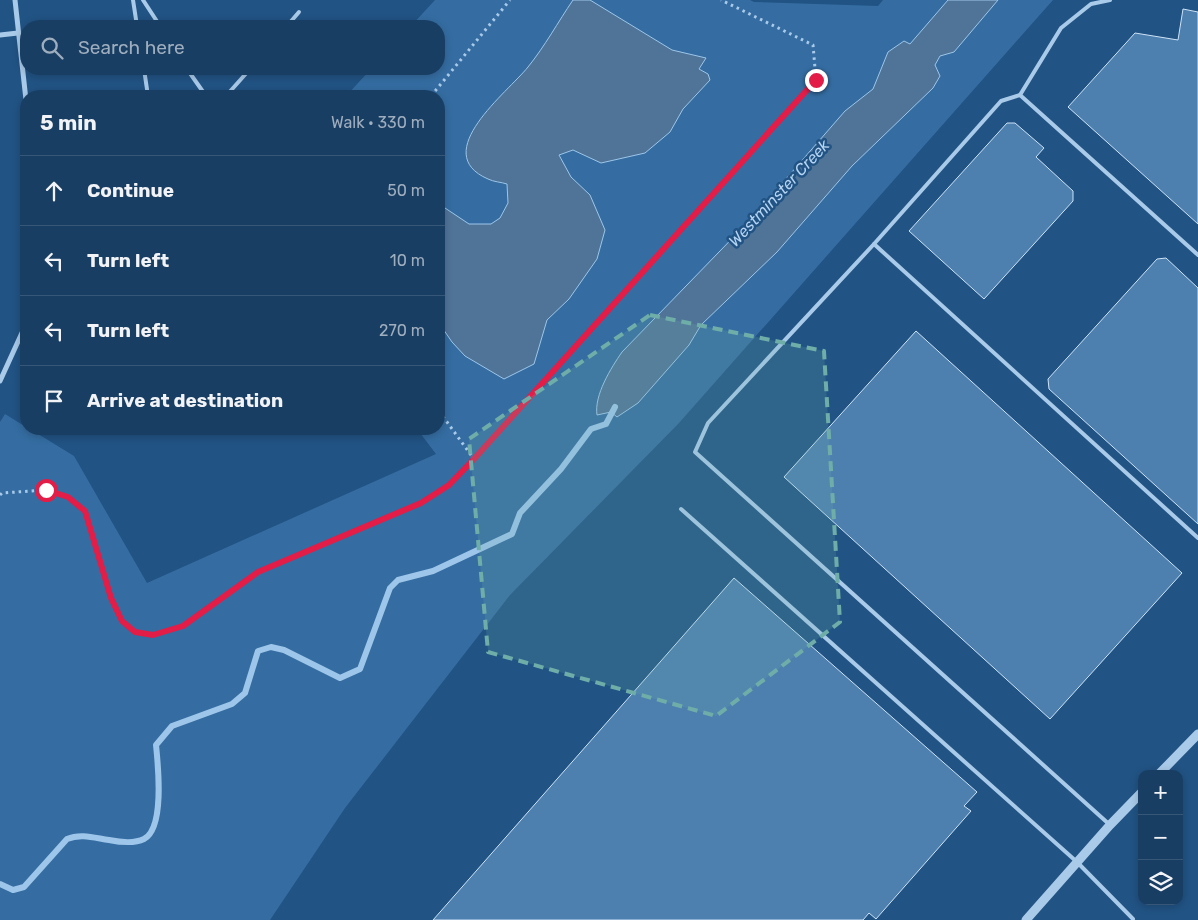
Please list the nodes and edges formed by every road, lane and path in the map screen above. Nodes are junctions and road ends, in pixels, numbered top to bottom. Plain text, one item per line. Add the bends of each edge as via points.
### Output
1 (15, 0) edge
2 (133, 0) edge
3 (143, 0) edge
4 (510, 0) edge
5 (721, 0) edge
6 (1110, 0) edge
7 (299, 12) dead end
8 (136, 20) edge
9 (156, 20) edge
10 (292, 20) edge
11 (18, 33) junction
12 (0, 35) edge
13 (20, 50) edge
14 (23, 75) edge
15 (145, 75) edge
16 (191, 75) edge
17 (245, 75) edge
18 (25, 90) edge
19 (147, 90) edge
20 (202, 90) edge
21 (231, 90) edge
22 (436, 90) edge
23 (1020, 95) junction
24 (874, 244) junction
25 (1198, 255) edge
26 (20, 337) edge
27 (0, 381) edge
28 (445, 420) edge
29 (474, 459) junction
30 (1, 493) edge
31 (681, 509) dead end
32 (1198, 538) edge
33 (1198, 734) edge
34 (1163, 770) edge
35 (1138, 796) edge
36 (1110, 824) junction
37 (1077, 862) junction
38 (1134, 919) dead end
39 (1026, 920) edge

1 - 11 street
2 - 8 lane
3 - 9 lane
4 - 22 path
5 - 29 path via 813,45 816,80
6 - 23 lane via 1091,4 1061,28
7 - 10 lane
11 - 12 street
11 - 13 street
14 - 18 street
15 - 19 lane
16 - 20 lane
17 - 21 lane
23 - 24 lane via 1001,101
23 - 25 lane
24 - 32 lane
24 - 36 lane via 708,423 695,452
26 - 27 street
28 - 29 path
29 - 30 path via 449,485 421,503 258,572 183,626 153,635 135,632 122,621 111,598 85,511 68,497 46,490
31 - 37 lane
33 - 34 street
35 - 36 street
36 - 37 street
37 - 38 lane
37 - 39 street

